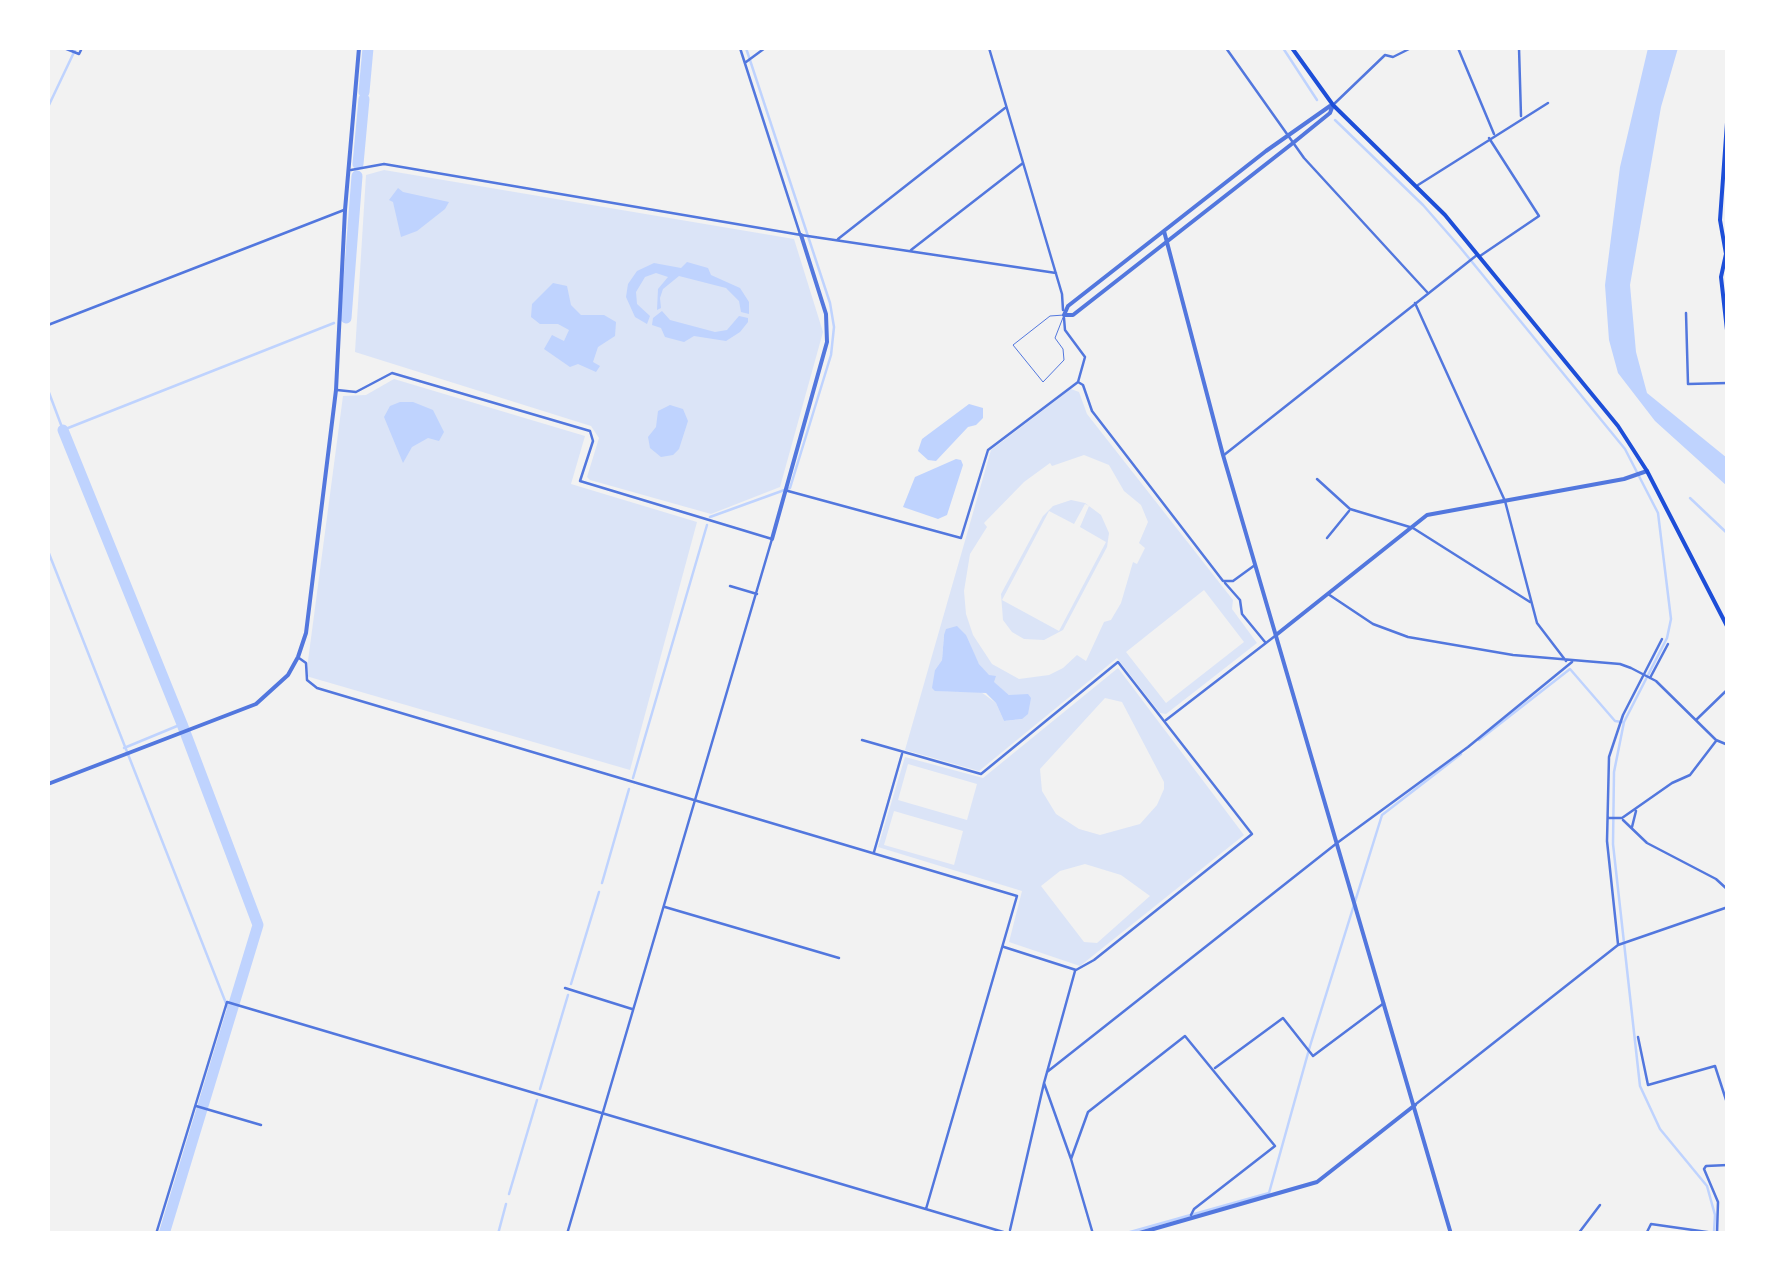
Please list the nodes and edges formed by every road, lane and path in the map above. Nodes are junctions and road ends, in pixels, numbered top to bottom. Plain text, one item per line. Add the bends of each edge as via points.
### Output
1 (64, 48) edge
2 (82, 48) edge
3 (358, 48) edge
4 (740, 48) edge
5 (765, 48) edge
6 (988, 48) edge
7 (1226, 48) edge
8 (1292, 48) edge
9 (1411, 48) edge
10 (1458, 48) edge
11 (1519, 48) edge
12 (745, 63) junction
13 (1548, 103) dead end
14 (1333, 105) junction
15 (1006, 107) junction
16 (1728, 109) edge
17 (1521, 118) junction
18 (1288, 136) junction
19 (1492, 137) junction
20 (1293, 143) junction
21 (1023, 163) junction
22 (349, 170) junction
23 (1417, 186) junction
24 (346, 210) junction
25 (1164, 231) junction
26 (801, 235) junction
27 (837, 240) junction
28 (1167, 241) junction
29 (910, 251) junction
30 (1727, 254) edge
31 (1474, 259) junction
32 (1056, 273) junction
33 (1428, 293) junction
34 (1415, 303) junction
35 (1686, 313) dead end
36 (1064, 315) junction
37 (48, 325) edge
38 (1728, 339) edge
39 (1078, 382) junction
40 (1728, 383) edge
41 (336, 390) junction
42 (1223, 456) junction
43 (1642, 473) junction
44 (1317, 479) dead end
45 (785, 490) junction
46 (1506, 501) junction
47 (1350, 510) junction
48 (1413, 528) junction
49 (1327, 538) dead end
50 (772, 539) junction
51 (1256, 564) junction
52 (1223, 580) junction
53 (730, 586) dead end
54 (757, 594) junction
55 (1328, 594) junction
56 (1531, 602) junction
57 (1728, 628) edge
58 (1276, 634) junction
59 (1662, 638) dead end
60 (1266, 643) junction
61 (1668, 644) dead end
62 (298, 657) junction
63 (1570, 662) junction
64 (1644, 674) junction
65 (1650, 678) junction
66 (1728, 690) edge
67 (1164, 721) junction
68 (1695, 721) junction
69 (862, 740) dead end
70 (1716, 740) junction
71 (1728, 745) edge
72 (903, 752) junction
73 (48, 784) edge
74 (695, 802) junction
75 (1636, 808) junction
76 (1607, 818) junction
77 (1622, 818) junction
78 (1632, 829) junction
79 (1338, 843) junction
80 (874, 854) junction
81 (1728, 890) edge
82 (664, 906) junction
83 (1728, 907) edge
84 (1618, 945) junction
85 (1003, 947) junction
86 (839, 958) dead end
87 (1076, 970) junction
88 (565, 988) dead end
89 (1384, 1003) junction
90 (633, 1009) junction
91 (1638, 1037) dead end
92 (1214, 1069) junction
93 (1047, 1072) junction
94 (1044, 1083) junction
95 (1415, 1105) junction
96 (195, 1106) junction
97 (1728, 1106) edge
98 (602, 1114) junction
99 (261, 1125) dead end
100 (1072, 1159) junction
101 (1728, 1166) edge
102 (1600, 1205) dead end
103 (926, 1209) junction
104 (1190, 1217) junction
105 (1009, 1233) edge
106 (1718, 1233) edge
107 (156, 1234) edge
108 (567, 1234) edge
109 (1093, 1234) edge
110 (1136, 1234) edge
111 (1451, 1234) edge
112 (1578, 1234) edge
113 (1646, 1234) edge

1 - 2 street via 79,54
3 - 22 street
4 - 12 street
5 - 12 street
6 - 15 street
7 - 18 street
8 - 14 main road
9 - 14 street via 1385,55
10 - 19 street
11 - 17 street
12 - 26 street
13 - 17 street
14 - 18 street
14 - 20 street
14 - 23 main road
15 - 21 street
15 - 27 street
16 - 30 main road via 1720,220
17 - 19 street
18 - 20 street
18 - 25 street
19 - 23 street
19 - 31 street via 1539,216
20 - 28 street
20 - 33 street
21 - 29 street
21 - 32 street
22 - 24 street
22 - 26 street via 384,164
23 - 31 main road
24 - 37 street
24 - 41 street
25 - 28 street
25 - 36 street
26 - 27 street
26 - 45 street via 828,342
27 - 29 street
28 - 36 street via 1073,315
28 - 42 street
29 - 32 street
30 - 38 main road via 1722,278
31 - 33 street
31 - 43 main road via 1618,426
32 - 36 street
33 - 34 street
34 - 42 street
34 - 46 street
35 - 40 street via 1688,384
36 - 36 lane via 1055,338 1064,360 1043,382 1012,345 1050,316
36 - 39 street via 1065,330 1085,357
39 - 45 street via 988,450 960,538
39 - 52 street via 1092,411
41 - 50 street via 356,392 392,373 590,431 580,481
41 - 62 street
42 - 51 street
43 - 46 street
43 - 57 main road
44 - 47 street
45 - 50 street
46 - 48 street via 1427,516
46 - 56 street
47 - 48 street
47 - 49 street
48 - 55 street
48 - 56 street
50 - 54 street
51 - 52 street via 1234,582
51 - 58 street
52 - 60 street
53 - 54 street
54 - 74 street
55 - 58 street
55 - 63 street via 1408,638
56 - 63 street via 1537,622
58 - 60 street
58 - 79 street
59 - 64 street
60 - 67 street
61 - 65 street
62 - 73 street via 256,704
62 - 74 street via 317,688
63 - 64 street via 1620,664
63 - 79 street
64 - 65 street
64 - 76 street via 1611,745
65 - 68 street
66 - 68 street
67 - 72 street via 1118,662 981,774
67 - 87 street via 1252,834
68 - 70 street
69 - 72 street
70 - 71 street
70 - 75 street via 1696,770
72 - 80 street
74 - 80 street
74 - 82 street
75 - 77 street
75 - 78 street
76 - 77 street
76 - 84 street
77 - 78 street
78 - 81 street
79 - 89 street
79 - 93 street
80 - 85 street via 1017,896
82 - 86 street
82 - 90 street
83 - 84 street
84 - 95 street
85 - 87 street
85 - 103 street
87 - 93 street
88 - 90 street
89 - 92 street via 1312,1056 1282,1018
89 - 95 street
90 - 98 street
91 - 97 street via 1648,1085 1716,1066
92 - 100 street via 1186,1036 1088,1112
92 - 104 street via 1275,1146
93 - 94 street
94 - 100 street
94 - 105 street
95 - 104 street via 1317,1182
95 - 111 street
96 - 98 street via 227,1002
96 - 99 street
96 - 107 street
98 - 103 street
98 - 108 street
100 - 109 street
101 - 106 street via 1704,1169 1718,1202
102 - 112 street
103 - 105 street
104 - 110 street
106 - 113 street via 1652,1224

